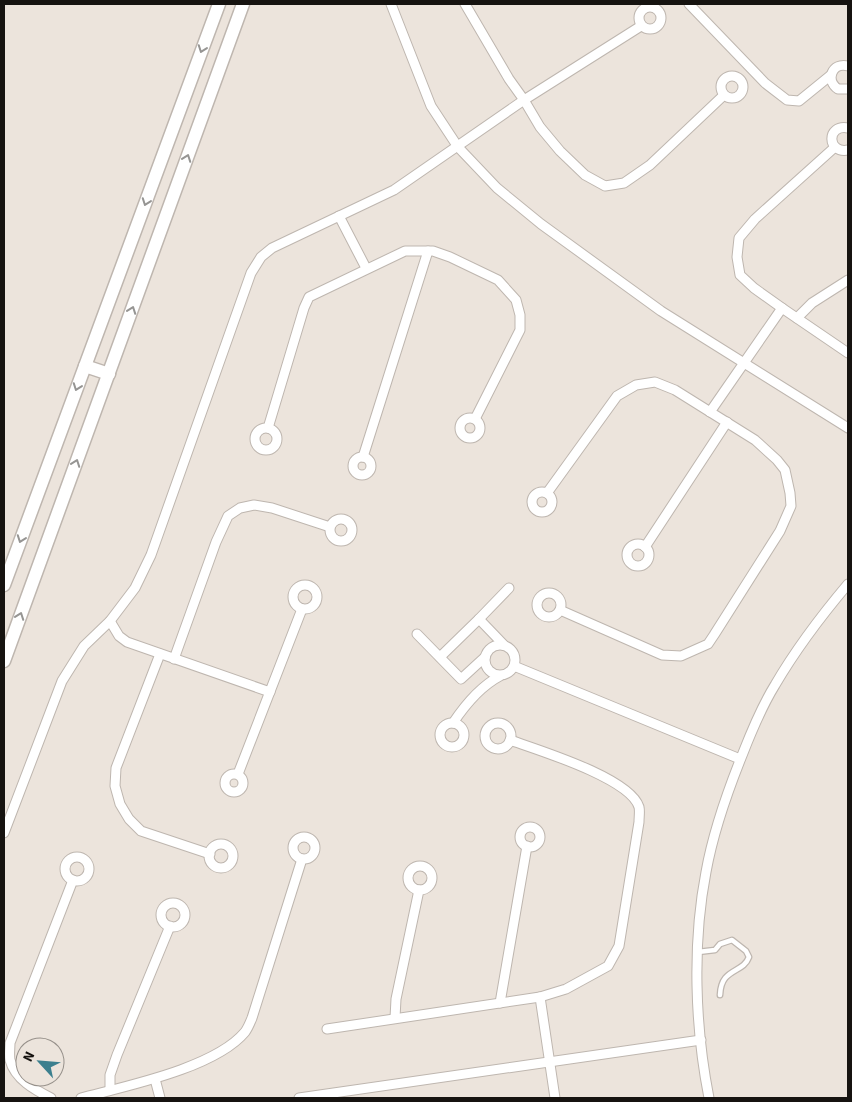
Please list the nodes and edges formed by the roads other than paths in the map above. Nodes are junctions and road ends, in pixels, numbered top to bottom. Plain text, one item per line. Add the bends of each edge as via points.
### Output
1 (219, 4) edge
2 (243, 4) edge
3 (391, 4) edge
4 (466, 4) edge
5 (689, 4) edge
6 (641, 26) dead end
7 (848, 66) edge
8 (831, 75) junction
9 (848, 89) edge
10 (724, 95) dead end
11 (524, 100) junction
12 (848, 128) edge
13 (458, 147) junction
14 (835, 147) junction
15 (848, 150) edge
16 (339, 216) junction
17 (428, 251) junction
18 (366, 268) junction
19 (848, 280) edge
20 (782, 308) junction
21 (797, 318) junction
22 (848, 353) edge
23 (744, 363) junction
24 (85, 366) junction
25 (109, 374) junction
26 (710, 412) junction
27 (475, 419) dead end
28 (727, 422) junction
29 (268, 428) dead end
30 (848, 428) edge
31 (363, 457) dead end
32 (547, 493) dead end
33 (330, 526) dead end
34 (645, 547) dead end
35 (848, 584) edge
36 (4, 585) edge
37 (509, 588) dead end
38 (302, 609) dead end
39 (560, 610) dead end
40 (480, 619) junction
41 (110, 622) junction
42 (417, 634) dead end
43 (495, 635) junction
44 (504, 645) junction
45 (494, 646) junction
46 (160, 654) junction
47 (440, 657) junction
48 (485, 657) junction
49 (174, 658) junction
50 (4, 661) edge
51 (476, 663) junction
52 (514, 666) junction
53 (486, 667) junction
54 (494, 677) junction
55 (270, 692) junction
56 (453, 723) dead end
57 (510, 740) dead end
58 (740, 759) junction
59 (238, 774) dead end
60 (4, 833) edge
61 (527, 846) dead end
62 (210, 854) dead end
63 (302, 860) dead end
64 (73, 880) dead end
65 (419, 890) dead end
66 (170, 926) dead end
67 (698, 952) junction
68 (720, 995) dead end
69 (540, 997) junction
70 (500, 1003) junction
71 (395, 1018) junction
72 (327, 1029) dead end
73 (701, 1040) junction
74 (549, 1062) junction
75 (155, 1079) junction
76 (110, 1090) junction
77 (51, 1098) edge
78 (81, 1098) edge
79 (160, 1098) edge
80 (299, 1098) edge
81 (555, 1098) edge
82 (709, 1098) edge

1 -> 24 main road
25 -> 2 main road
3 - 13 street via 431,106
4 - 11 street via 508,79
5 - 8 street via 765,83 787,100 799,101
6 - 11 street
7 - 8 street via 838,66
8 - 9 street via 835,87
10 - 11 street via 650,165 624,183 605,186 585,175 560,151 540,128
11 - 13 street
12 - 14 street via 840,128 834,133
13 - 16 street via 394,190
13 - 23 street via 497,188 541,224 661,311
14 - 15 street
14 - 20 street via 755,219 739,238 737,257 740,275
16 - 18 street
16 - 41 street via 272,248 261,256 251,273 151,555 135,588
17 - 18 street via 405,251
17 - 27 street via 450,257 498,280 516,300 520,330
17 - 31 street
18 - 29 street via 309,297
19 - 21 street via 812,303
20 - 21 street
20 - 23 street
21 - 22 street
23 - 26 street
23 - 30 street
24 - 25 main road
24 -> 36 main road
50 -> 25 main road
26 - 28 street
26 - 32 street via 675,390 655,382 636,385 617,396
28 - 34 street
28 - 39 street via 755,440 785,470 790,506 780,531 708,644 682,656 662,655
33 - 49 street via 254,505 240,508 228,516
35 - 58 street via 804,638 774,686
37 - 40 street
38 - 55 street
40 - 43 street
40 - 47 street
41 - 46 street via 127,642
41 - 60 street via 84,646 62,681
42 - 47 street
43 - 44 street
43 - 45 street
44 - 45 street
44 - 52 street via 515,656
45 - 48 street
46 - 49 street
46 - 62 street via 116,768 115,786 129,820 142,831
47 - 51 street via 461,679
48 - 51 street
48 - 53 street
49 - 55 street
51 - 53 street
52 - 54 street via 508,674
52 - 58 street
53 - 54 street
54 - 56 street
55 - 59 street
57 - 69 street via 579,765 628,791 638,806 639,822 619,946 608,966 566,989
58 - 67 street via 706,872
61 - 70 street
63 - 75 street via 245,1032 228,1047
64 - 77 street via 10,1043 10,1060 17,1074 33,1089
65 - 71 street via 396,998
66 - 76 street via 117,1055 110,1075
67 - 68 lane via 715,950 720,944 732,940 746,951 748,961 726,977 720,986
67 - 73 street
69 - 70 street
69 - 74 street
70 - 71 street
71 - 72 street
73 - 74 street
73 - 82 street
74 - 80 street
74 - 81 street
75 - 76 street
75 - 79 street
76 - 78 street

